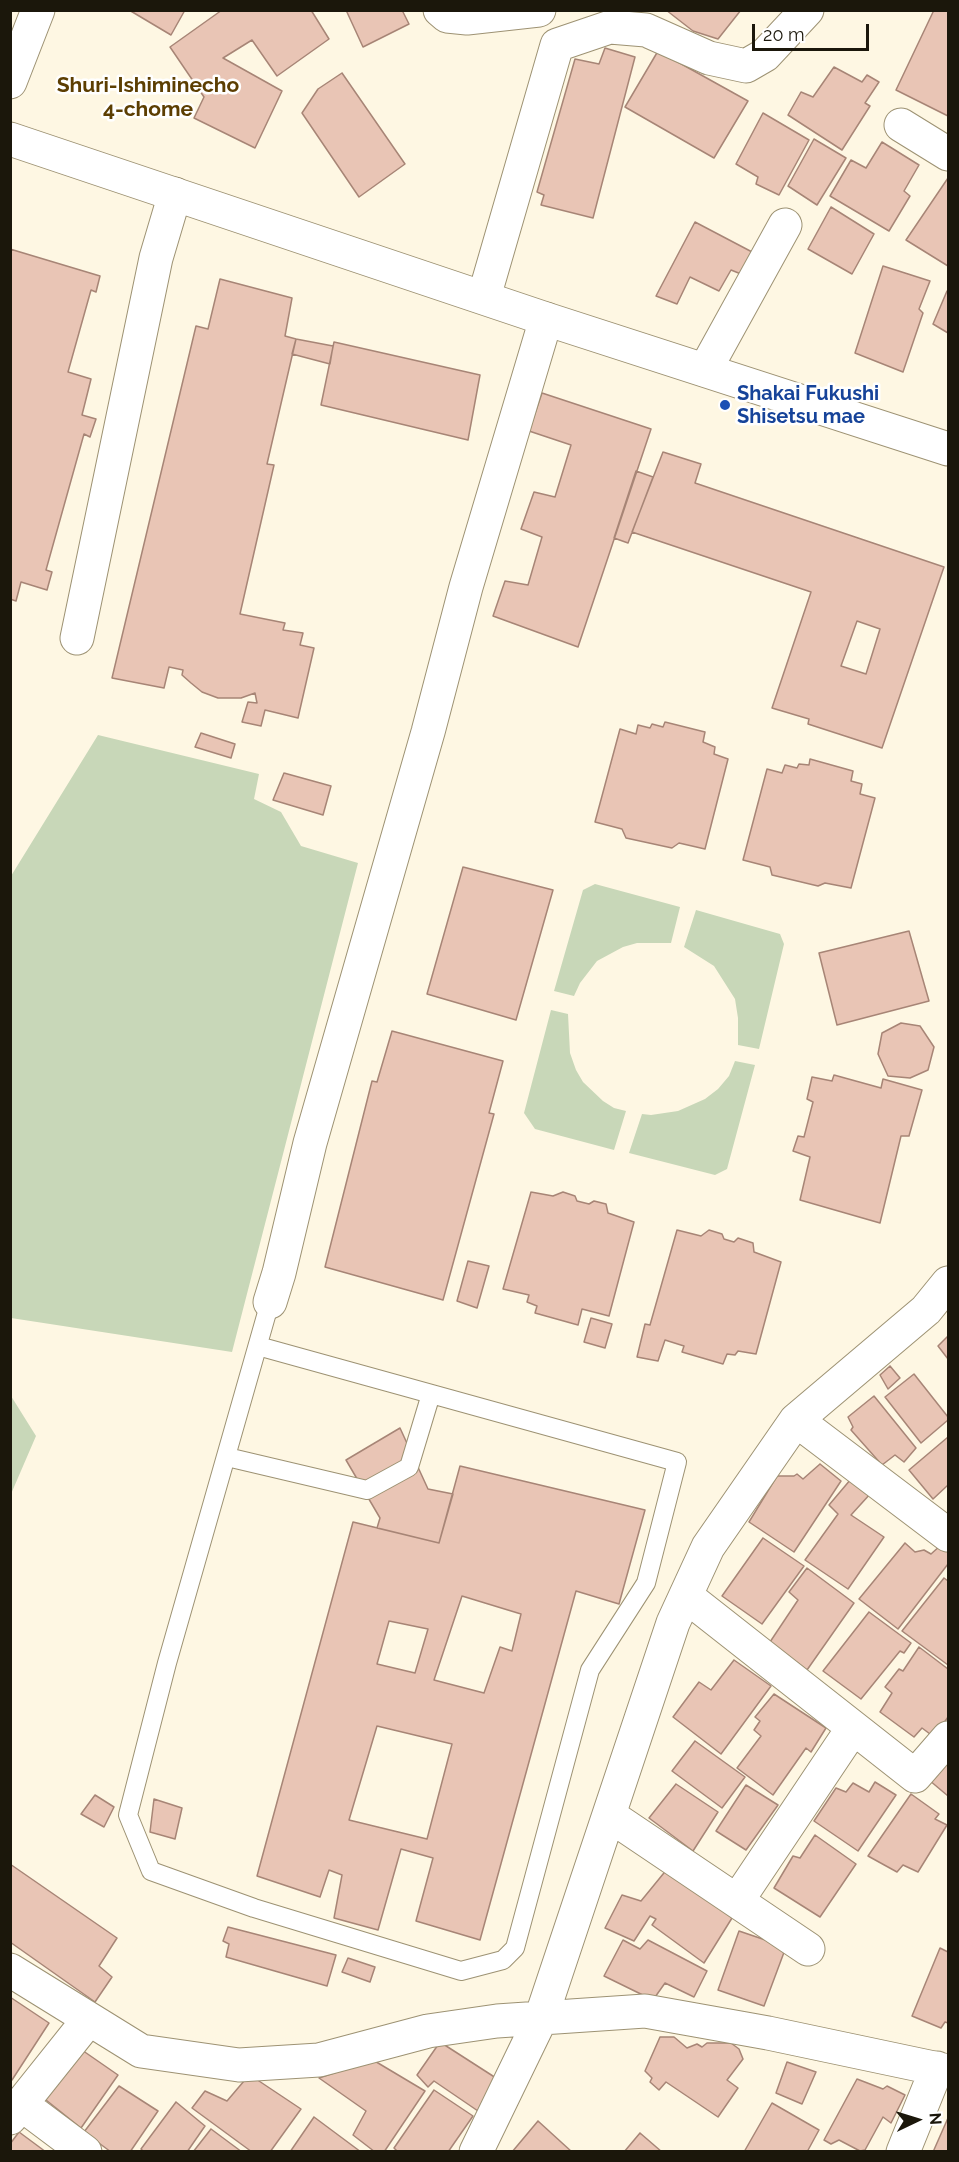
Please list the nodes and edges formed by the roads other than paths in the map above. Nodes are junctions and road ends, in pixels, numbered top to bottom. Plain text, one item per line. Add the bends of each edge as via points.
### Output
1 (38, 10) edge
2 (440, 10) edge
3 (539, 10) edge
4 (555, 10) edge
5 (807, 10) edge
6 (557, 45) junction
7 (10, 82) edge
8 (901, 125) dead end
9 (10, 139) edge
10 (948, 154) edge
11 (175, 194) junction
12 (785, 225) dead end
13 (484, 297) junction
14 (546, 319) junction
15 (705, 370) junction
16 (948, 449) edge
17 (77, 638) dead end
18 (948, 1283) edge
19 (270, 1302) joint
20 (258, 1346) junction
21 (431, 1394) junction
22 (796, 1420) junction
23 (227, 1457) junction
24 (948, 1535) edge
25 (686, 1596) junction
26 (853, 1728) junction
27 (948, 1738) edge
28 (609, 1815) junction
29 (737, 1901) junction
30 (808, 1948) dead end
31 (10, 1970) edge
32 (540, 2018) junction
33 (89, 2019) junction
34 (943, 2070) edge
35 (16, 2111) edge
36 (481, 2148) edge
37 (85, 2151) edge
38 (903, 2151) edge

1 - 7 street
2 - 3 street via 447,16 467,18
4 - 6 street
5 - 6 street via 765,55 746,66 709,58 646,30 610,27
6 - 13 street
8 - 10 street
9 - 11 street
11 - 13 street
11 - 17 street via 156,258
12 - 15 street
13 - 14 street
14 - 15 street
14 - 19 street via 466,587 310,1143
15 - 16 street
18 - 22 street via 926,1310
19 - 20 lane
20 - 21 lane
20 - 23 lane
21 - 23 lane via 409,1467 367,1490
21 - 23 lane via 677,1462 646,1583 590,1670 515,1948 503,1960 461,1971 254,1908 151,1871 128,1815
22 - 24 street
22 - 25 street via 708,1547
25 - 26 street
25 - 28 street via 673,1623
26 - 27 street via 915,1776
26 - 29 street
28 - 29 street
28 - 32 street
29 - 30 street
31 - 33 street
32 - 33 street via 428,2031 319,2060 238,2065 141,2051
32 - 34 street via 645,2011
32 - 36 street
33 - 35 street
34 - 38 street
35 - 37 street

